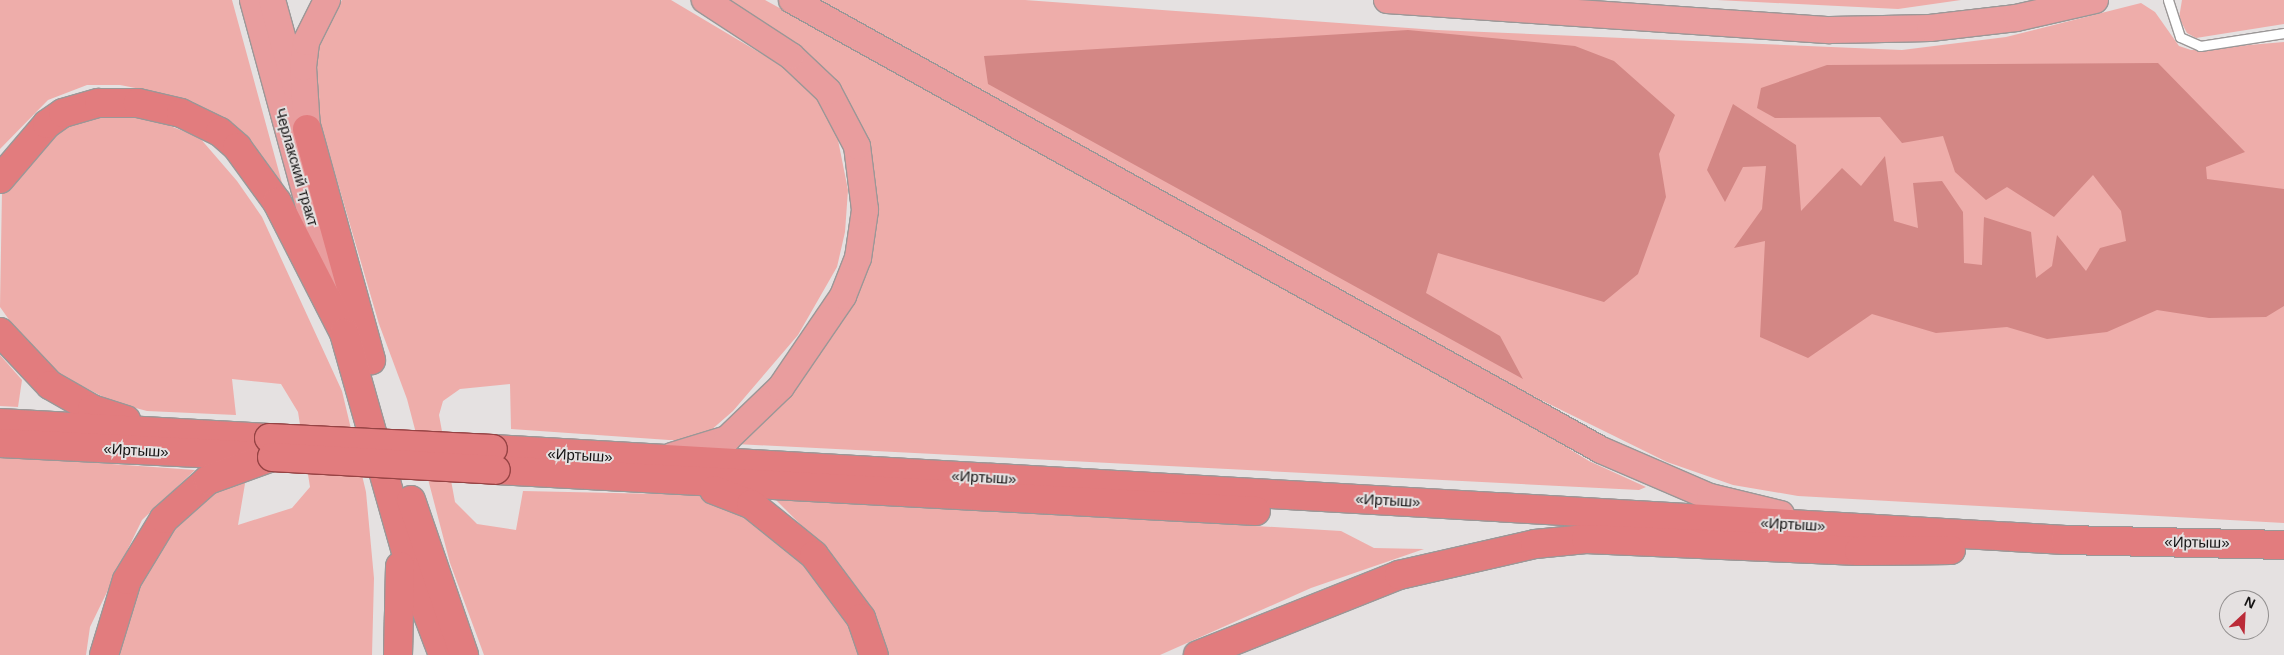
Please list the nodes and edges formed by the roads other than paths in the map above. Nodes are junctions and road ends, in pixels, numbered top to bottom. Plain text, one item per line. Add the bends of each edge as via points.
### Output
1 (253, 0) edge
2 (272, 0) edge
3 (327, 0) edge
4 (705, 0) edge
5 (792, 0) edge
6 (1387, 0) edge
7 (2095, 0) edge
8 (2168, 0) edge
9 (2284, 32) edge
10 (307, 129) junction
11 (0, 179) edge
12 (0, 332) edge
13 (344, 333) junction
14 (0, 423) edge
15 (211, 434) junction
16 (0, 443) edge
17 (271, 448) junction
18 (639, 458) junction
19 (494, 460) junction
20 (658, 479) junction
21 (390, 496) junction
22 (2065, 540) junction
23 (2284, 545) edge
24 (2013, 549) junction
25 (2284, 561) edge
26 (104, 655) edge
27 (398, 655) edge
28 (443, 655) edge
29 (464, 655) edge
30 (874, 655) edge
31 (1198, 655) edge

1 - 13 main road, Черлакский тракт
2 - 10 main road, Черлакский тракт
3 - 10 main road via 306,42
4 - 18 main road via 791,56 841,108 862,168 863,232 851,278 831,316 753,417 714,446
5 - 22 main road via 1600,450 1679,485 1741,507 1801,517
6 - 7 main road via 1830,30 1930,28 2016,18
8 - 9 lane via 2180,37 2200,46
10 - 29 highway via 411,501
11 - 13 highway via 34,135 80,107 138,103 199,120 237,147 263,179
12 - 15 highway via 50,385 92,408 133,422
13 - 21 highway
14 - 15 highway, «Иртыш»
15 - 17 highway, «Иртыш»
16 - 17 highway, «Иртыш»
17 - 19 highway, bridge
17 - 26 highway via 208,480 164,519 127,580
18 - 19 highway, «Иртыш»
18 - 22 highway, «Иртыш»
19 - 20 highway, «Иртыш»
20 - 24 highway, «Иртыш»
20 - 30 highway via 729,494 783,526 845,594 861,618
21 - 27 highway via 401,570
21 - 28 highway
22 - 23 highway, «Иртыш»
24 - 25 highway, «Иртыш»
24 - 31 highway via 1859,551 1586,539 1535,544 1399,575

